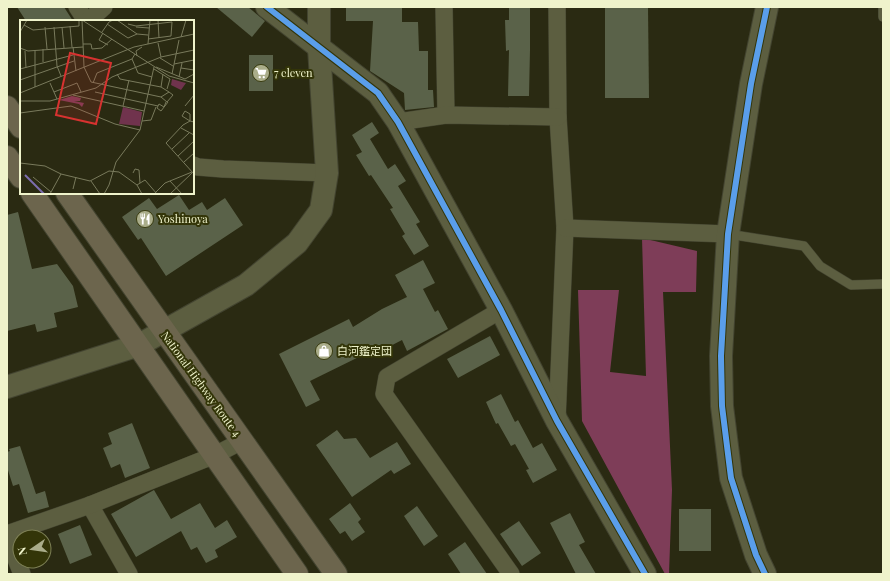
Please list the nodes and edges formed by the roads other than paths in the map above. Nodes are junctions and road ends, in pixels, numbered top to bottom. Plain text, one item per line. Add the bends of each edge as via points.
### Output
1 (77, 7) edge
2 (104, 7) edge
3 (267, 7) edge
4 (319, 7) edge
5 (444, 7) edge
6 (557, 7) edge
7 (767, 7) edge
8 (883, 7) edge
9 (883, 17) edge
10 (86, 20) edge
11 (88, 20) edge
12 (319, 48) junction
13 (7, 107) edge
14 (446, 115) junction
15 (558, 117) junction
16 (398, 122) junction
17 (20, 126) edge
18 (7, 157) edge
19 (194, 165) edge
20 (327, 173) junction
21 (20, 176) edge
22 (33, 194) edge
23 (68, 194) edge
24 (565, 228) junction
25 (728, 234) junction
26 (883, 284) edge
27 (501, 310) junction
28 (163, 332) junction
29 (139, 345) junction
30 (7, 387) edge
31 (557, 421) junction
32 (242, 441) junction
33 (215, 455) junction
34 (90, 505) junction
35 (7, 535) edge
36 (22, 574) edge
37 (129, 574) edge
38 (297, 574) edge
39 (336, 574) edge
40 (511, 574) edge
41 (645, 574) edge
42 (765, 574) edge

1 - 10 street
2 - 11 street
3 - 12 street
4 - 12 street
5 - 14 street
6 - 15 street
7 - 25 street via 751,84
8 - 9 lane
12 - 16 street via 378,93
12 - 20 street
13 - 17 highway
14 - 15 street
14 - 16 street
15 - 24 street
16 - 27 street
18 - 21 highway
19 - 20 street
20 - 28 street via 321,210 297,243 246,285
22 - 29 highway
23 - 28 highway, National Highway Route 4
24 - 25 street
24 - 31 street
25 - 26 lane via 804,246 820,266 851,285
25 - 42 street via 721,356 722,406 731,478 756,555
27 - 31 street
27 - 40 street via 387,377 384,394
28 - 29 street
28 - 32 highway, National Highway Route 4
29 - 30 street
29 - 33 highway
31 - 41 street
32 - 33 street
32 - 39 highway, National Highway Route 4
33 - 34 street
33 - 38 highway
34 - 35 street
34 - 37 street
35 - 36 street

